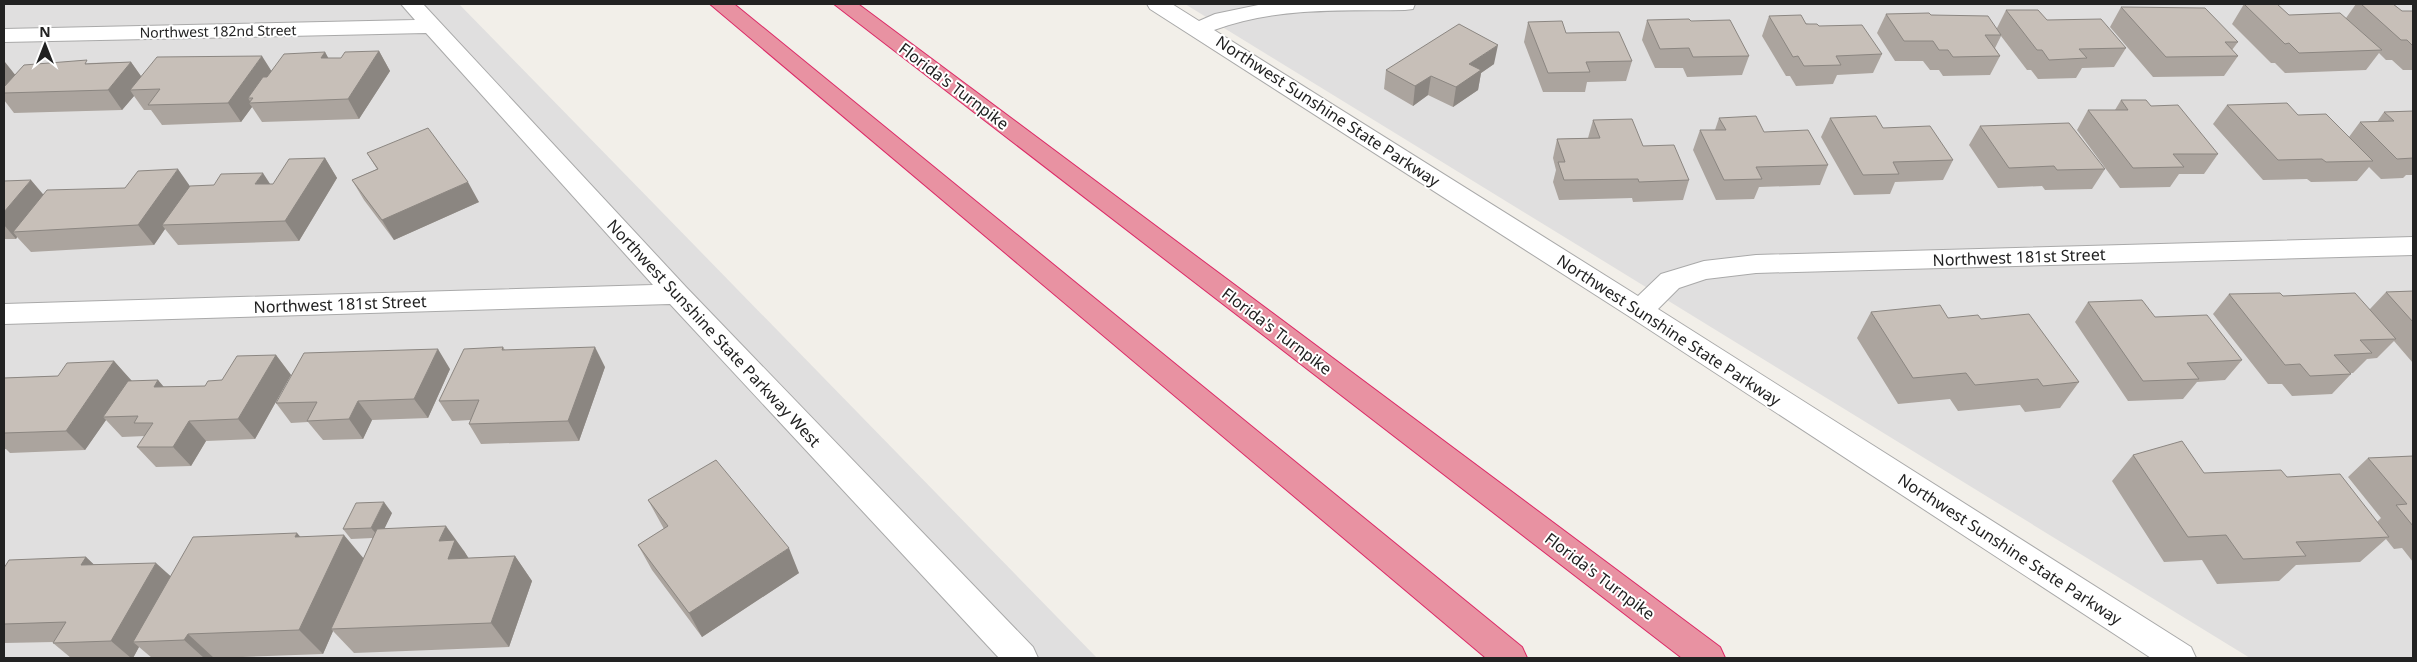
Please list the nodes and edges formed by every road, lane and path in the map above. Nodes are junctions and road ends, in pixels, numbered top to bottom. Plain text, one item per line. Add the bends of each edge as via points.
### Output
1 (412, 4) edge
2 (721, 4) edge
3 (845, 4) edge
4 (1158, 4) edge
5 (1405, 4) edge
6 (431, 26) junction
7 (1199, 28) junction
8 (4, 36) edge
9 (2413, 246) edge
10 (676, 294) junction
11 (1640, 310) junction
12 (4, 314) edge
13 (1020, 658) edge
14 (1510, 658) edge
15 (1708, 658) edge
16 (2178, 658) edge

1 - 6 street, Northwest Sunshine State Parkway West
2 - 14 highway
3 - 15 highway, Florida's Turnpike
4 - 7 street, Northwest Sunshine State Parkway
5 - 7 street via 1303,6 1239,12
6 - 8 street, Northwest 182nd Street
6 - 10 street, Northwest Sunshine State Parkway West
7 - 11 street, Northwest Sunshine State Parkway
9 - 11 street, Northwest 181st Street via 1756,264 1704,270 1670,281
10 - 12 street, Northwest 181st Street
10 - 13 street, Northwest Sunshine State Parkway West
11 - 16 street, Northwest Sunshine State Parkway

